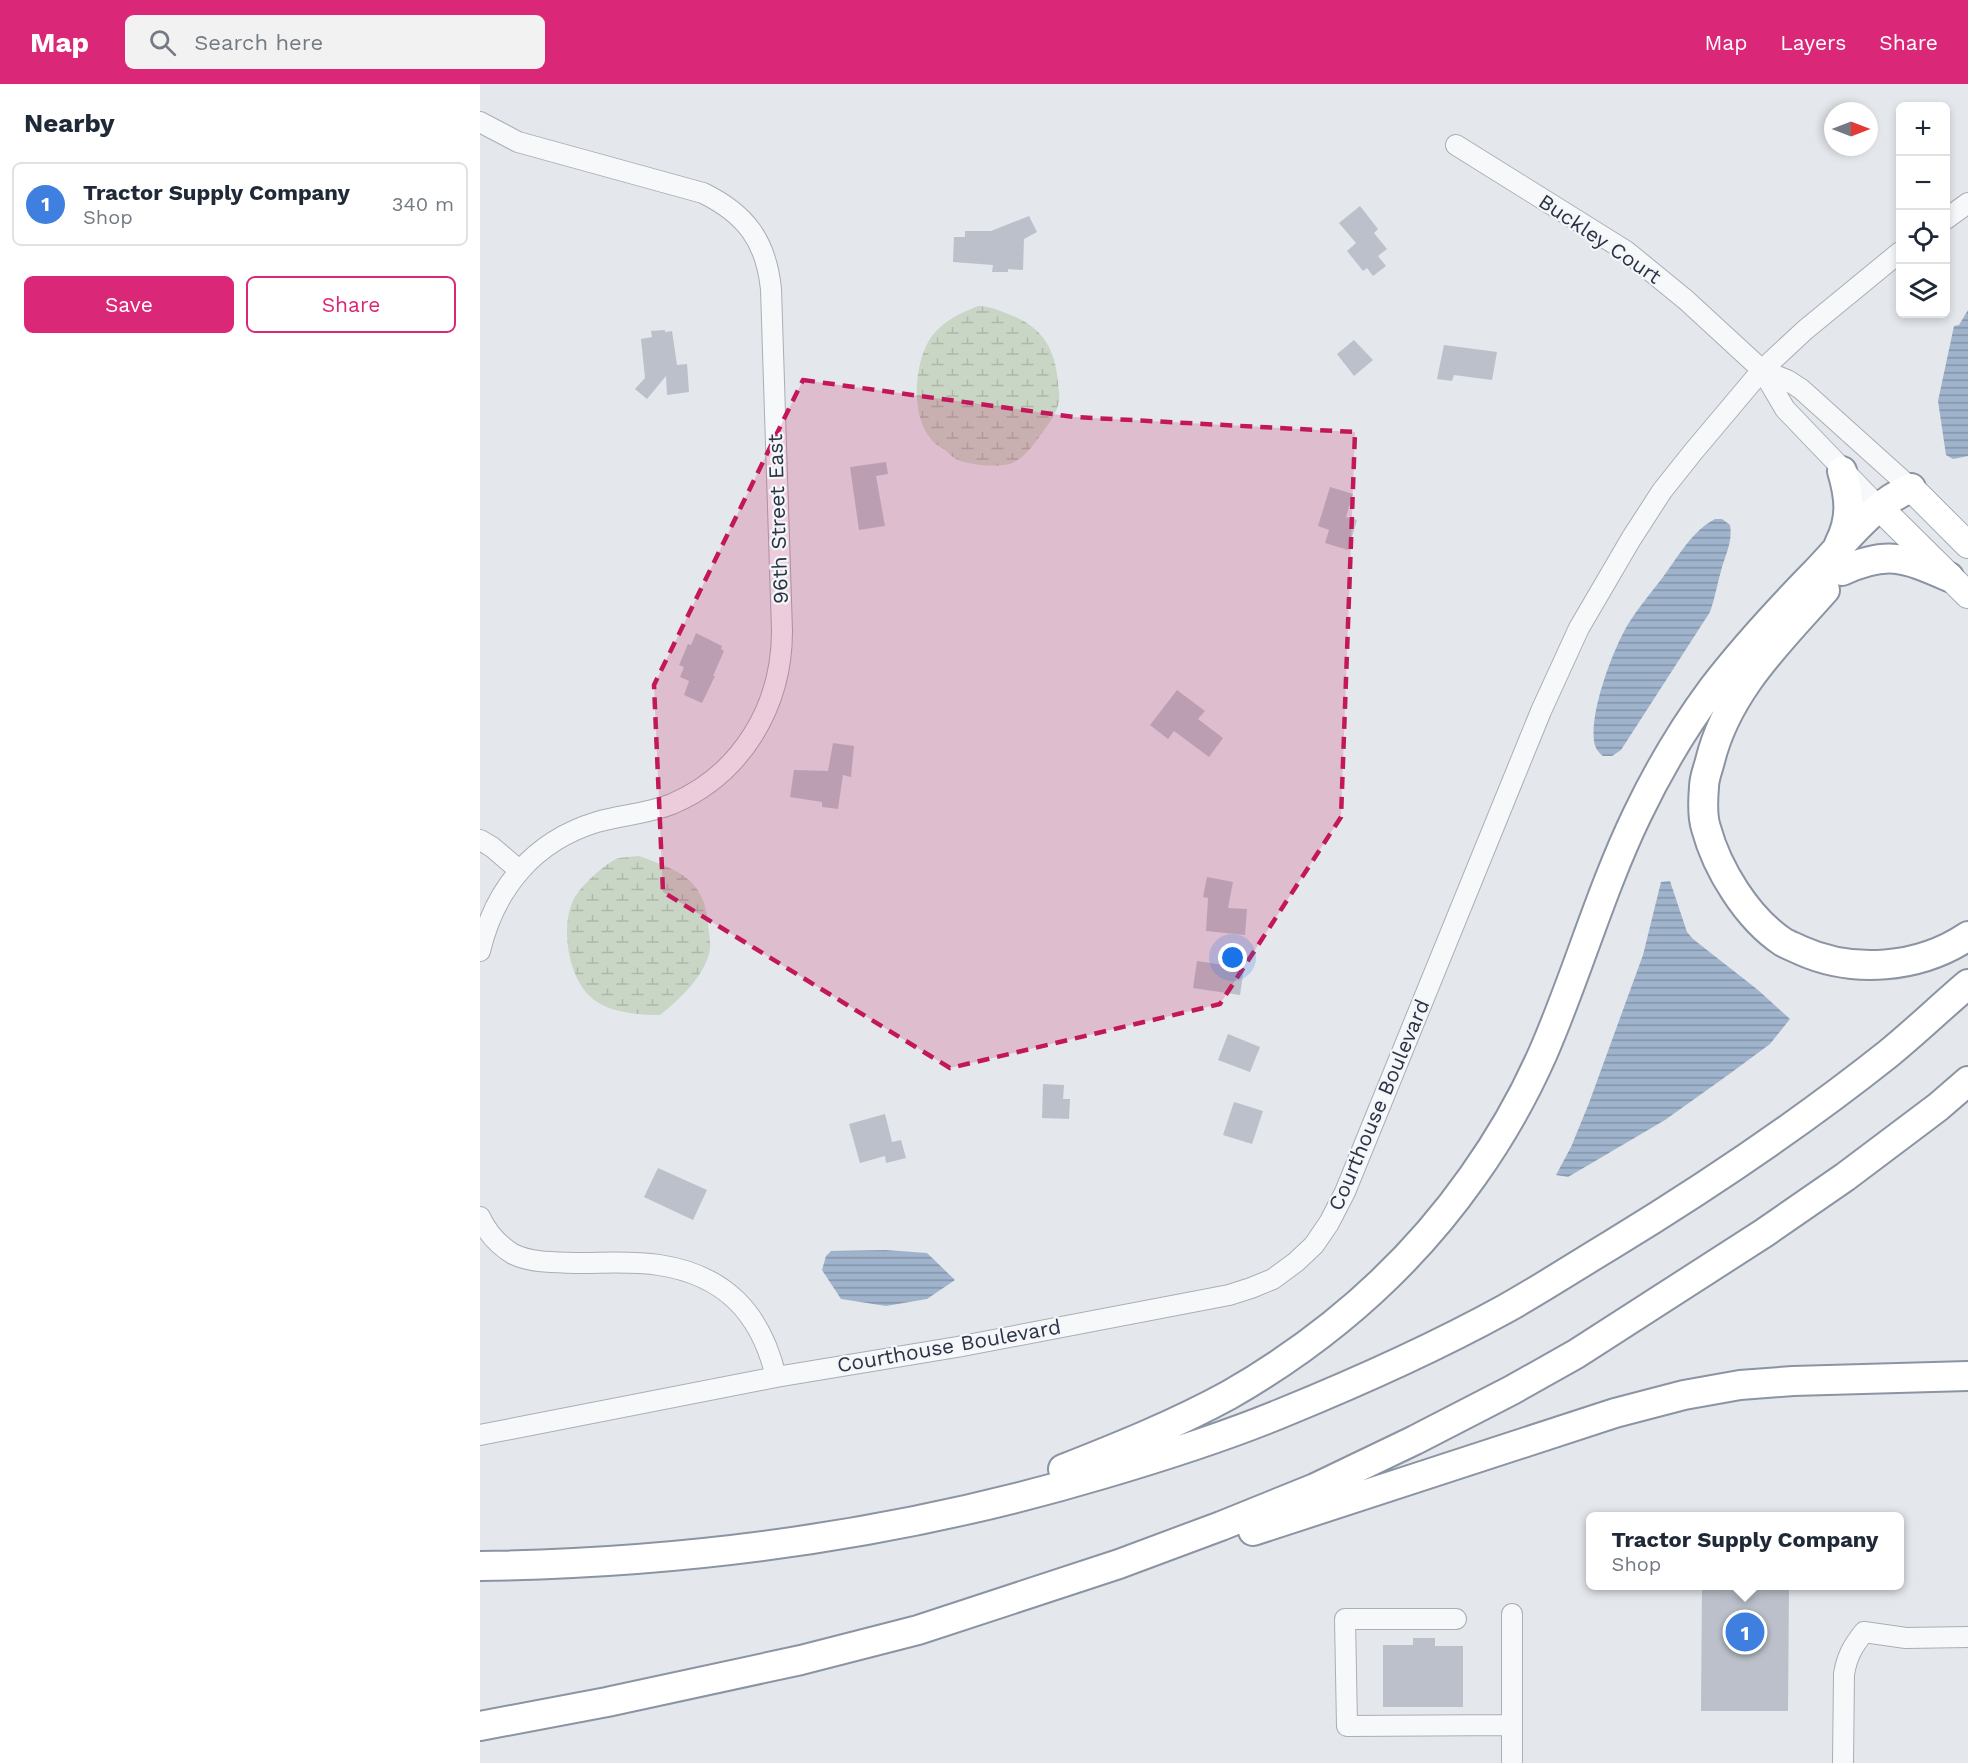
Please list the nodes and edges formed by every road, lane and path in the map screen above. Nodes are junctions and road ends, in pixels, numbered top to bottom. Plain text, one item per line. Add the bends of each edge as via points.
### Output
1 (480, 122) edge
2 (1456, 146) dead end
3 (1968, 203) edge
4 (1950, 216) edge
5 (1896, 255) edge
6 (1762, 370) junction
7 (1842, 471) junction
8 (1911, 488) junction
9 (1885, 513) junction
10 (1968, 545) edge
11 (1838, 562) junction
12 (1958, 586) edge
13 (480, 840) edge
14 (519, 870) junction
15 (1968, 936) edge
16 (480, 951) edge
17 (1968, 984) edge
18 (1968, 1081) edge
19 (480, 1217) edge
20 (1968, 1376) edge
21 (776, 1377) junction
22 (480, 1435) edge
23 (902, 1524) junction
24 (480, 1566) edge
25 (1037, 1592) junction
26 (1512, 1614) dead end
27 (1456, 1618) dead end
28 (1968, 1637) edge
29 (1512, 1725) junction
30 (480, 1726) edge
31 (1512, 1763) edge
32 (1843, 1763) edge

1 - 14 street, 96th Street East via 518,142 694,190 725,205 739,215 759,241 771,289 782,647 779,675 766,714 728,768 689,796 657,809 572,832 544,848
2 - 6 street, Buckley Court via 1626,251
3 - 4 street
5 - 6 street, Courthouse Boulevard
6 - 7 street via 1785,410
6 - 8 street via 1801,389
6 - 21 street, Courthouse Boulevard via 1662,491 1579,628 1537,720 1345,1192 1314,1245 1272,1279 1229,1295
7 - 9 street
7 - 11 highway via 1849,516
8 - 9 highway via 1902,506
8 - 10 main road
9 - 11 highway
9 - 12 main road
11 - 12 highway via 1886,557 1910,561
11 - 15 highway via 1740,690 1723,720 1704,786 1705,826 1719,866 1749,911 1783,942 1818,958 1863,966 1906,962 1936,954
11 - 23 highway via 1756,637 1713,688 1673,748 1636,815 1543,1053 1511,1118 1474,1175 1401,1263 1315,1339 1228,1395 1093,1457
13 - 14 street
14 - 16 street, 96th Street East via 495,906
17 - 23 highway via 1889,1053 1729,1170 1507,1308 1442,1342 1215,1439 1065,1486
18 - 25 highway via 1854,1170 1764,1233 1576,1354 1512,1390 1315,1488 1140,1557
19 - 21 street via 495,1240 527,1259 660,1265 711,1282 744,1306 751,1316 770,1352
20 - 25 highway via 1793,1381 1684,1395 1615,1413 1167,1557
21 - 22 street, Courthouse Boulevard
23 - 24 highway via 675,1557
25 - 30 highway via 918,1630 801,1660
26 - 29 street
27 - 29 street via 1345,1619 1347,1726
28 - 32 street via 1906,1638 1864,1632 1851,1648 1845,1667
29 - 31 street

